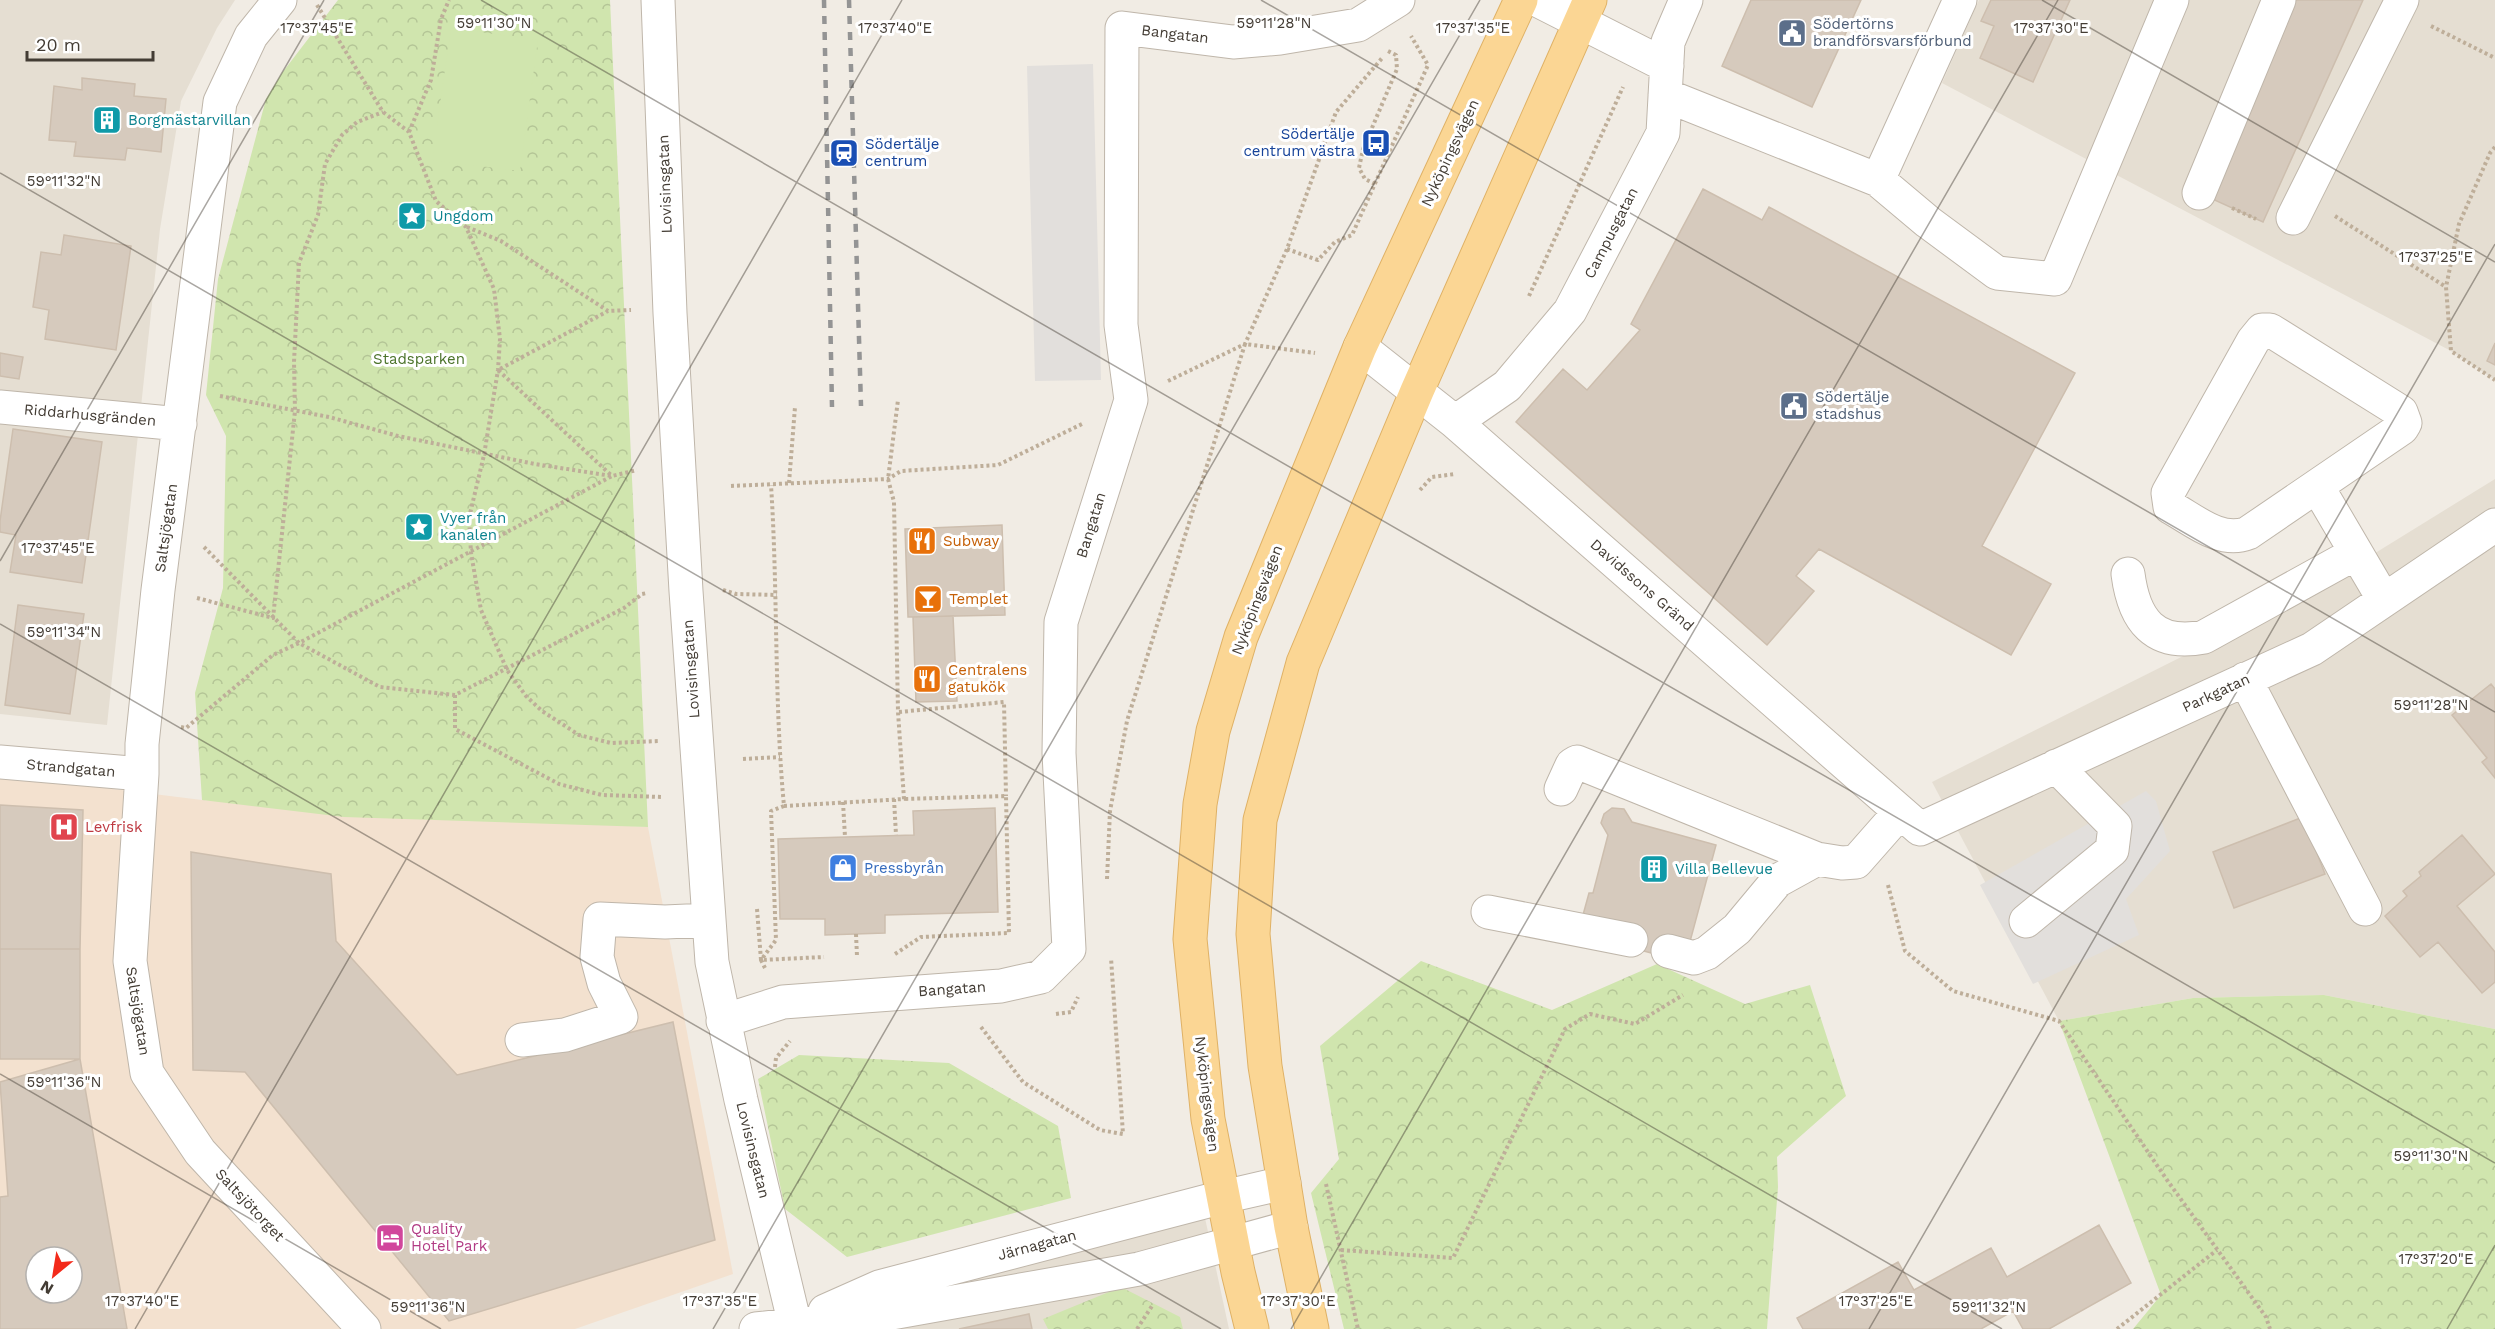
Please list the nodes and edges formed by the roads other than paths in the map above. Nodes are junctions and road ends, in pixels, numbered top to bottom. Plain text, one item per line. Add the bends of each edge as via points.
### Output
1 (280, 0) edge
2 (658, 0) edge
3 (1521, 0) edge
4 (1537, 0) edge
5 (1686, 0) edge
6 (1960, 0) edge
7 (2172, 0) edge
8 (2279, 0) edge
9 (2400, 5) edge
10 (1400, 11) edge
11 (1585, 11) edge
12 (1126, 14) edge
13 (1657, 71) junction
14 (1878, 180) junction
15 (2199, 194) road end
16 (2299, 207) road end
17 (1360, 346) junction
18 (1417, 391) junction
19 (0, 407) edge
20 (1455, 422) junction
21 (180, 424) junction
22 (2317, 486) junction
23 (2495, 525) edge
24 (2356, 553) junction
25 (2128, 574) dead end
26 (2384, 600) junction
27 (2246, 679) junction
28 (0, 762) edge
29 (2056, 766) junction
30 (142, 774) junction
31 (1561, 789) dead end
32 (1910, 820) junction
33 (1817, 859) junction
34 (2365, 909) dead end
35 (1488, 912) dead end
36 (709, 920) junction
37 (2026, 921) dead end
38 (1631, 940) dead end
39 (1668, 951) dead end
40 (723, 1021) junction
41 (522, 1040) dead end
42 (147, 1072) joint
43 (1284, 1183) junction
44 (1223, 1197) junction
45 (1291, 1227) junction
46 (1232, 1243) junction
47 (796, 1326) edge
48 (364, 1329) edge
49 (756, 1329) edge
50 (1252, 1329) edge
51 (1312, 1329) edge

1 - 21 street, Saltsjögatan via 251,36 220,102
2 - 36 street, Lovisinsgatan via 670,313
3 - 17 main road, Nyköpingsvägen
4 - 11 street
5 - 13 street, Campusgatan
6 - 14 street
7 - 14 street via 2055,279 1997,273
8 - 15 street
9 - 16 street
10 - 12 street, Bangatan via 1358,25 1280,39 1233,42
11 - 13 street
11 - 18 main road
12 - 40 street, Bangatan via 1121,325 1131,400 1061,622 1059,753 1069,949 1041,977 1001,986 783,1002
13 - 14 street
13 - 20 street, Campusgatan via 1663,133 1570,311 1506,386
17 - 18 street, Davidssons Gränd
17 - 44 main road, Nyköpingsvägen via 1241,637 1213,731 1200,804 1190,939 1208,1119
18 - 20 street, Davidssons Gränd
18 - 43 main road via 1303,663 1260,819 1253,934 1265,1066
19 - 21 street, Riddarhusgränden
20 - 32 street, Davidssons Gränd
21 - 30 street, Saltsjögatan via 158,590
22 - 22 street via 2402,428 2403,417 2401,412 2270,330 2262,330 2168,493 2168,502 2170,507 2222,536 2238,537
22 - 24 street
23 - 26 street, Parkgatan
24 - 25 street via 2204,637 2187,641 2171,640 2139,615 2131,597
24 - 26 street
26 - 27 street, Parkgatan via 2312,649
27 - 29 street, Parkgatan
27 - 34 street
28 - 30 street, Strandgatan
29 - 32 street, Parkgatan
29 - 37 street via 2115,826 2112,850
30 - 42 street, Saltsjögatan via 130,961
31 - 33 street via 1577,762
32 - 33 street via 1856,862
33 - 39 street via 1777,881 1737,929 1707,954 1694,958
35 - 38 street
36 - 40 street, Lovisinsgatan
36 - 41 street via 600,919 597,957 604,983 621,1017 565,1035
40 - 47 street, Lovisinsgatan
42 - 48 street, Saltsjötorget via 200,1152
43 - 44 street, Järnagatan
43 - 45 main road
44 - 46 main road, Nyköpingsvägen
44 - 47 street, Järnagatan via 879,1287
45 - 46 street, Järnagatan
45 - 51 main road
46 - 47 street, Järnagatan via 1139,1269
46 - 50 main road, Nyköpingsvägen
47 - 49 street, Järnagatan

